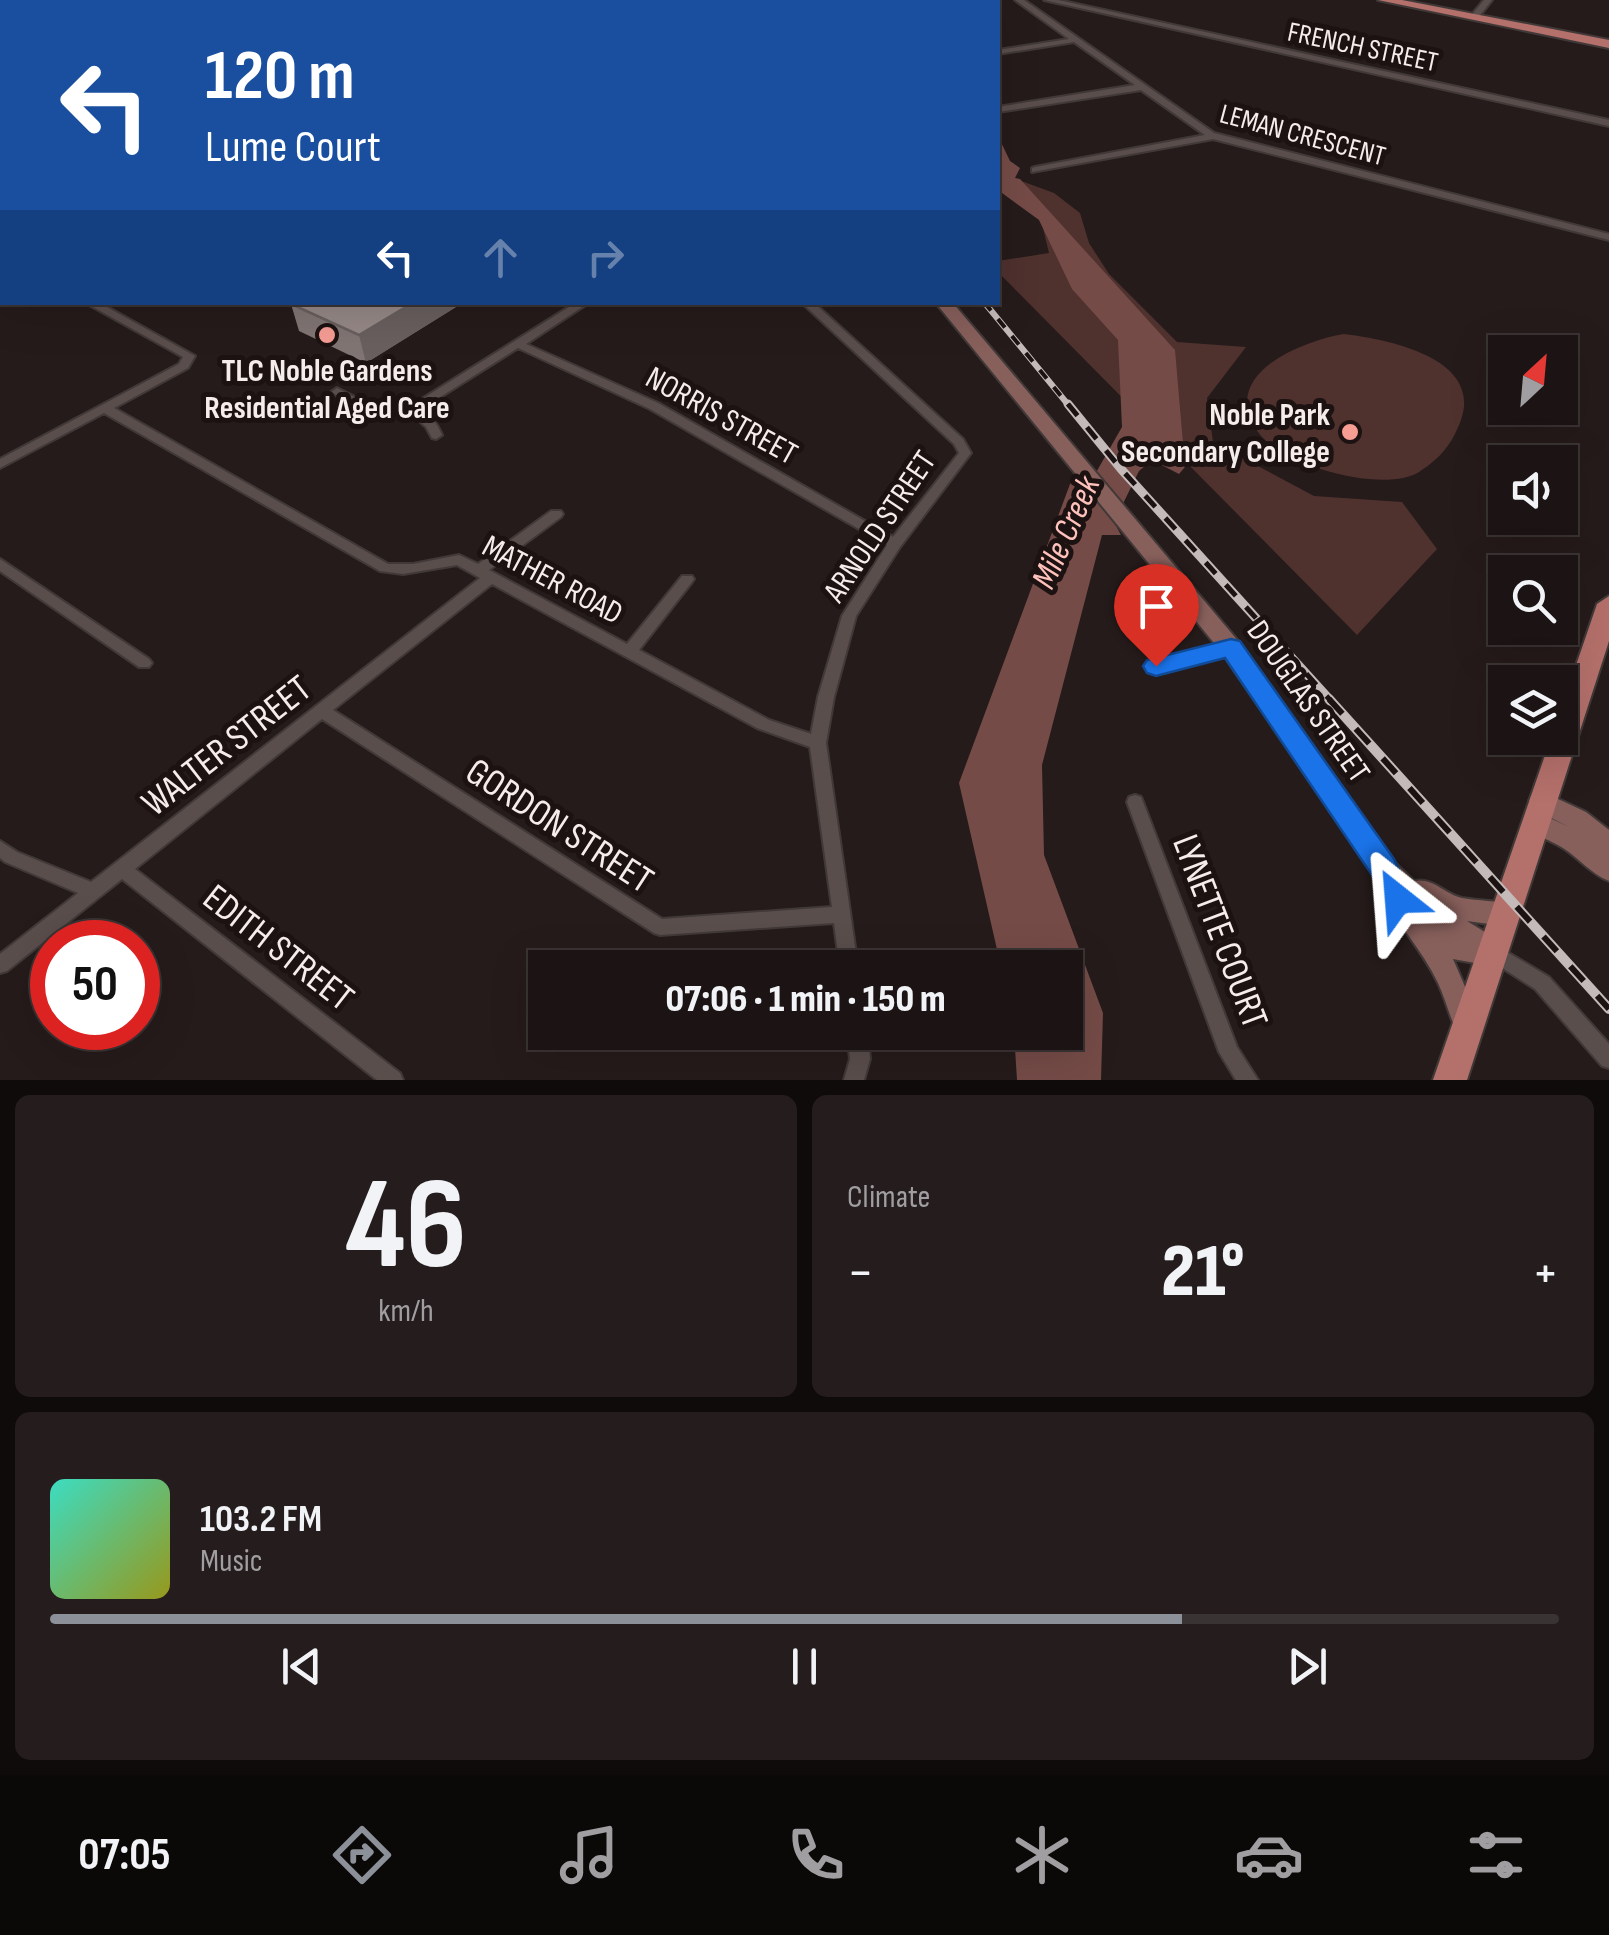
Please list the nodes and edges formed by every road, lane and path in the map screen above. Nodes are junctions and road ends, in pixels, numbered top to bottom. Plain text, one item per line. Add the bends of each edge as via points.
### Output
1 (1020, 0) edge
2 (1048, 0) edge
3 (1384, 0) edge
4 (1488, 0) edge
5 (1474, 18) junction
6 (1074, 40) junction
7 (1609, 44) edge
8 (1000, 52) edge
9 (1141, 87) junction
10 (1000, 110) edge
11 (1609, 123) edge
12 (1214, 136) junction
13 (1036, 170) dead end
14 (1609, 237) edge
15 (95, 305) edge
16 (580, 305) edge
17 (809, 305) edge
18 (945, 305) edge
19 (518, 344) junction
20 (337, 392) dead end
21 (104, 408) junction
22 (412, 410) junction
23 (436, 435) dead end
24 (0, 464) edge
25 (556, 514) dead end
26 (895, 544) junction
27 (0, 564) edge
28 (486, 573) junction
29 (687, 579) dead end
30 (1609, 604) edge
31 (1602, 646) edge
32 (1231, 648) junction
33 (630, 652) junction
34 (144, 663) dead end
35 (1156, 666) dead end
36 (322, 711) junction
37 (818, 743) junction
38 (1135, 802) dead end
39 (1538, 811) junction
40 (1609, 846) edge
41 (0, 848) edge
42 (1379, 862) junction
43 (122, 869) junction
44 (1609, 870) edge
45 (93, 892) junction
46 (1409, 913) junction
47 (842, 914) junction
48 (1504, 914) junction
49 (847, 950) edge
50 (1491, 951) junction
51 (0, 965) edge
52 (1468, 1026) junction
53 (859, 1050) edge
54 (1609, 1059) edge
55 (393, 1080) edge
56 (854, 1080) edge
57 (1248, 1080) edge
58 (1450, 1080) edge

1 - 6 street, LEMAN CRESCENT
2 - 11 street, FRENCH STREET
3 - 5 main road
4 - 5 street
5 - 7 main road
6 - 8 street
6 - 9 street, LEMAN CRESCENT
9 - 10 street
9 - 12 street, LEMAN CRESCENT
12 - 13 street
12 - 14 street, LEMAN CRESCENT
15 - 21 street via 189,356 184,366
16 - 19 street
17 - 26 street, ARNOLD STREET via 965,453
18 - 32 main road, DOUGLAS STREET
19 - 22 street
19 - 26 street, NORRIS STREET via 654,406
20 - 22 street via 383,412
21 - 24 street
21 - 28 street, MATHER ROAD via 385,568 403,572 459,560
22 - 23 street
25 - 28 street, WALTER STREET
26 - 37 street, ARNOLD STREET via 850,616
27 - 34 street
28 - 33 street, MATHER ROAD
28 - 36 street, WALTER STREET
29 - 33 street
30 - 31 main road
31 - 39 main road
32 - 35 street
32 - 42 main road, DOUGLAS STREET
33 - 37 street, MATHER ROAD via 763,724
36 - 43 street, WALTER STREET
36 - 47 street, GORDON STREET via 660,928
37 - 47 street, ARNOLD STREET
38 - 57 street, LYNETTE COURT via 1229,1052
39 - 40 main road via 1577,818
39 - 44 main road
39 - 48 main road
41 - 45 street
42 - 46 main road, DOUGLAS STREET
42 - 48 main road via 1437,901
42 - 50 main road, DOUGLAS STREET via 1432,913
43 - 45 street, WALTER STREET
43 - 55 street, EDITH STREET
45 - 51 street, WALTER STREET
46 - 50 main road, DOUGLAS STREET via 1450,947
46 - 52 main road via 1445,967
47 - 49 street, ARNOLD STREET
48 - 50 main road
50 - 52 main road
50 - 54 street via 1542,983
52 - 58 main road
53 - 56 street

